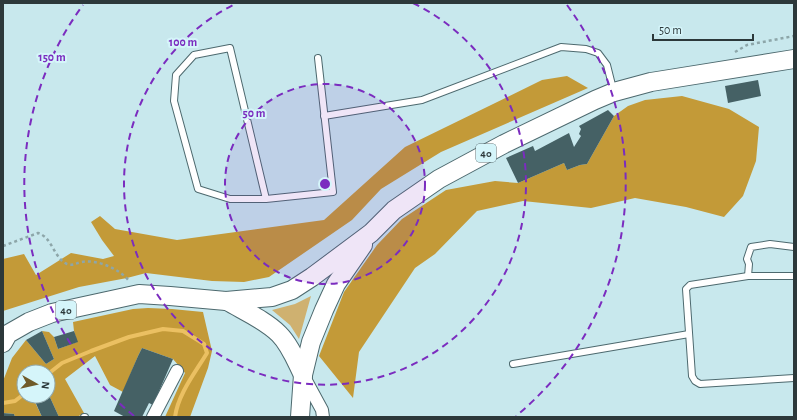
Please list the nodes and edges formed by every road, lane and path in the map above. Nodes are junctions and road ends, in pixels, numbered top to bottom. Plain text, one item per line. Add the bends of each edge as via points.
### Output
1 (318, 58) dead end
2 (794, 60) edge
3 (612, 85) dead end
4 (324, 116) junction
5 (266, 199) junction
6 (370, 233) junction
7 (3, 246) edge
8 (794, 247) edge
9 (748, 276) junction
10 (794, 276) edge
11 (127, 278) dead end
12 (226, 301) junction
13 (689, 334) junction
14 (5, 336) edge
15 (513, 364) dead end
16 (177, 371) dead end
17 (303, 374) junction
18 (794, 378) edge
19 (153, 417) edge
20 (300, 417) edge
21 (323, 417) edge

1 - 4 lane
2 - 6 main road, 40 via 651,82 614,92 504,144 439,179 394,210
3 - 4 lane via 607,65 598,53 586,49 561,47 422,100
4 - 5 lane via 333,192
5 - 5 lane via 230,199 198,189 174,101 176,75 194,55 230,48
6 - 12 main road, 40 via 292,290 272,297
6 - 17 main road, 40 via 336,284 311,342
7 - 11 path via 38,233 46,237 66,264 98,262 116,269
8 - 9 lane via 770,244 751,247 747,259
9 - 10 lane
9 - 13 lane via 688,287 686,289
12 - 14 main road, 40 via 138,294 52,313 29,322
12 - 17 main road via 280,334
13 - 15 lane
13 - 18 lane via 692,376 695,382 700,384
16 - 19 street
17 - 20 main road, 40
17 - 21 street via 322,410

